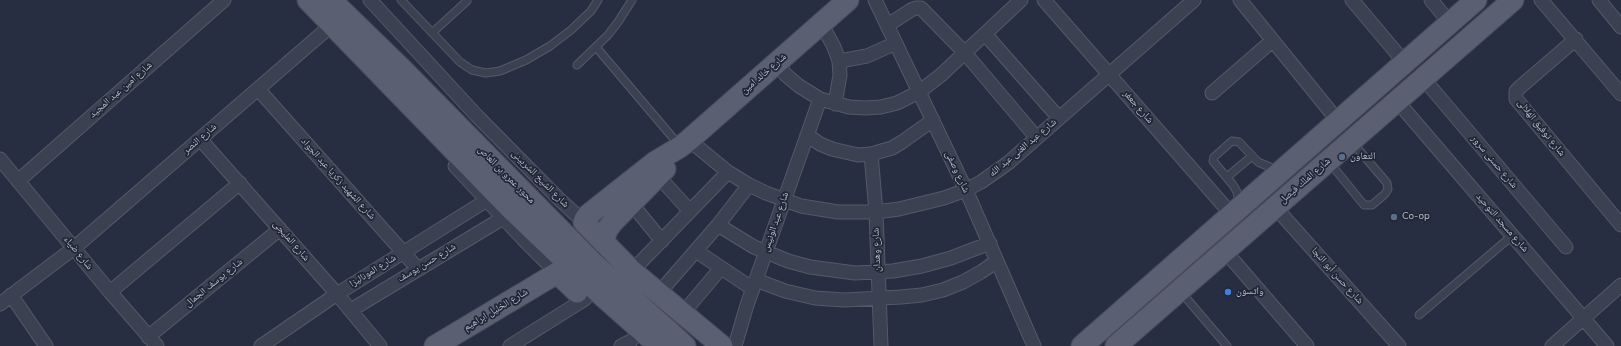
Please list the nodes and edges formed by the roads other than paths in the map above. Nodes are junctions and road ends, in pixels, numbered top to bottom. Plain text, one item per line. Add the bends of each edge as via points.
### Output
1 (224, 0) edge
2 (298, 0) edge
3 (308, 0) edge
4 (331, 0) edge
5 (370, 0) edge
6 (402, 0) edge
7 (598, 0) edge
8 (632, 0) edge
9 (848, 0) edge
10 (875, 0) edge
11 (1021, 0) edge
12 (1044, 0) edge
13 (1194, 0) edge
14 (1240, 0) edge
15 (1352, 0) edge
16 (1431, 0) edge
17 (1476, 0) edge
18 (1513, 0) edge
19 (1541, 0) edge
20 (1598, 0) edge
21 (467, 1) edge
22 (1450, 23) junction
23 (888, 25) junction
24 (818, 26) junction
25 (1621, 27) edge
26 (326, 30) junction
27 (432, 32) junction
28 (985, 34) junction
29 (1576, 39) junction
30 (1272, 41) junction
31 (896, 43) junction
32 (596, 47) junction
33 (965, 53) junction
34 (839, 61) junction
35 (777, 63) junction
36 (1405, 63) junction
37 (577, 65) dead end
38 (1109, 74) junction
39 (1423, 78) junction
40 (258, 89) junction
41 (919, 92) junction
42 (1212, 93) dead end
43 (1621, 94) edge
44 (820, 99) junction
45 (1397, 101) junction
46 (835, 104) junction
47 (1059, 118) junction
48 (933, 120) junction
49 (1338, 121) junction
50 (807, 135) junction
51 (1036, 138) junction
52 (200, 139) junction
53 (1351, 141) junction
54 (685, 144) junction
55 (871, 154) junction
56 (1252, 156) junction
57 (0, 160) edge
58 (1328, 161) junction
59 (1281, 171) junction
60 (728, 172) junction
61 (658, 176) junction
62 (1227, 177) junction
63 (18, 181) junction
64 (240, 183) junction
65 (750, 185) junction
66 (966, 190) junction
67 (487, 200) junction
68 (784, 200) junction
69 (631, 203) junction
70 (1275, 207) junction
71 (690, 211) junction
72 (876, 212) junction
73 (1235, 212) junction
74 (503, 218) junction
75 (584, 222) junction
76 (1621, 224) edge
77 (718, 225) junction
78 (280, 228) junction
79 (1513, 236) junction
80 (662, 241) junction
81 (603, 242) junction
82 (990, 243) junction
83 (1566, 246) dead end
84 (74, 248) junction
85 (696, 251) junction
86 (1225, 251) junction
87 (403, 252) junction
88 (766, 252) junction
89 (997, 261) junction
90 (721, 268) junction
91 (418, 269) junction
92 (632, 271) junction
93 (878, 272) junction
94 (557, 273) junction
95 (754, 284) junction
96 (1621, 285) edge
97 (1180, 290) junction
98 (110, 292) junction
99 (659, 293) junction
100 (337, 294) junction
101 (11, 295) junction
102 (585, 299) junction
103 (879, 299) junction
104 (0, 304) edge
105 (351, 310) junction
106 (683, 313) junction
107 (1419, 315) dead end
108 (1583, 319) junction
109 (153, 341) edge
110 (280, 341) edge
111 (1125, 343) edge
112 (630, 344) edge
113 (46, 346) edge
114 (261, 346) edge
115 (380, 346) edge
116 (435, 346) edge
117 (510, 346) edge
118 (659, 346) edge
119 (685, 346) edge
120 (722, 346) edge
121 (735, 346) edge
122 (881, 346) edge
123 (1034, 346) edge
124 (1082, 346) edge
125 (1227, 346) edge
126 (1307, 346) edge
127 (1399, 346) edge
128 (1552, 346) edge
129 (1607, 346) edge

1 - 63 street, شارع امين عبد المجيد
2 - 26 street
3 - 118 main road, محور عمرو بن العاص via 511,210
4 - 119 main road, محور عمرو بن العاص via 592,262
5 - 75 street, شارع الشيخ الشربينى via 476,116
6 - 27 lane
7 - 27 lane via 572,30 550,46 500,71 472,70 460,62
8 - 32 lane via 618,22
9 - 24 main road, شارع خالد امين
10 - 23 street, شارع وصفى
11 - 28 street
12 - 38 street, شارع جعفر
13 - 38 street, شارع عبد الغنى عبد الله
14 - 30 street
15 - 36 street
16 - 22 street
17 - 22 main road
18 - 39 main road, شارع الملك فيصل
19 - 29 street
20 - 25 street
21 - 27 lane
22 - 36 main road
23 - 31 street, شارع وصفى
23 - 33 street via 910,10 921,8
24 - 34 street via 834,47
24 - 35 main road, شارع خالد امين
26 - 40 street, شارع النصر
26 - 67 street
28 - 33 street
28 - 47 street
29 - 43 street
29 - 76 street, شارع توفيق الهلالى via 1519,88 1516,99
30 - 42 street
30 - 49 street
31 - 34 street via 867,56
31 - 41 street, شارع وصفى
32 - 37 lane
32 - 54 lane
33 - 41 street
33 - 51 street
34 - 46 street
35 - 44 street via 800,86
35 - 54 main road, شارع خالد امين
36 - 49 main road
38 - 47 street, شارع عبد الغنى عبد الله
38 - 73 street, شارع جعفر
39 - 45 main road, شارع الملك فيصل
39 - 83 street, شارع حسنى سرور
40 - 52 street, شارع النصر
40 - 87 street, شارع الشهيد زكريا عبد الجواد
41 - 46 street via 897,103 881,106 865,108
41 - 48 street, شارع وصفى
44 - 46 street
44 - 50 street, شارع عبد الونيس
45 - 53 main road, شارع الملك فيصل
45 - 79 street, شارع مسجد التوحيد
47 - 51 street, شارع عبد الغنى عبد الله
48 - 55 street via 892,148
48 - 66 street, شارع وصفى
49 - 59 main road
50 - 55 street via 832,150 851,154
50 - 68 street, شارع عبد الونيس
51 - 66 street, شارع عبد الغنى عبد الله via 995,173
52 - 64 street, شارع المليجى
52 - 84 street, شارع النصر
53 - 58 main road, شارع الملك فيصل
53 - 58 lane via 1387,182 1388,189 1385,194 1372,205 1364,205
54 - 60 street, شارع عبد الغنى عبد الله
54 - 61 main road, شارع خالد امين
54 - 75 main road, شارع خالد امين via 649,166 588,215
55 - 72 street, شارع وهدان
56 - 59 lane via 1265,166
56 - 62 lane
56 - 62 lane via 1239,142 1232,141 1213,159
57 - 63 street, شارع ضياء
58 - 70 main road, شارع الملك فيصل
59 - 73 main road
60 - 65 street, شارع عبد الغنى عبد الله
60 - 71 street
61 - 69 main road, شارع خالد امين
61 - 71 street
62 - 73 lane via 1239,200
63 - 84 street, شارع ضياء
64 - 78 street, شارع المليجى
64 - 98 street
65 - 68 street, شارع عبد الغنى عبد الله
65 - 77 street
66 - 72 street, شارع عبد الغنى عبد الله via 922,204
66 - 82 street, شارع وصفى
67 - 74 street
67 - 87 street, شارع الموناليزا
68 - 72 street, شارع عبد الغنى عبد الله via 819,210
68 - 88 street, شارع عبد الونيس
69 - 80 street
69 - 81 main road, شارع خالد امين via 607,230
70 - 86 main road, شارع الملك فيصل
70 - 127 street, شارع حسن أبو النجا
71 - 80 street
72 - 93 street, شارع وهدان
73 - 124 main road
74 - 91 street, شارع حسن يوسف
74 - 94 street
75 - 81 main road, شارع الشيخ الشربينى
77 - 85 street
77 - 88 street
78 - 100 street, شارع المليجى
78 - 109 street, شارع يوسف الجمال
79 - 107 lane
79 - 108 street, شارع مسجد التوحيد
80 - 92 street
81 - 92 main road, شارع الشيخ الشربينى
82 - 89 street, شارع وصفى
82 - 93 street via 922,266
84 - 98 street, شارع ضياء
84 - 101 street, شارع النصر
85 - 90 street
85 - 99 street
86 - 97 main road, شارع الملك فيصل
86 - 126 street
87 - 91 street, شارع الشهيد زكريا عبد الجواد
87 - 100 street, شارع الموناليزا
88 - 93 street via 788,261 817,268 855,273
88 - 95 street, شارع عبد الونيس
89 - 103 street via 969,279 942,290 922,295
89 - 123 street, شارع وصفى
90 - 95 street
90 - 106 street
91 - 105 street, شارع حسن يوسف
92 - 99 main road, شارع الشيخ الشربينى
93 - 103 street, شارع وهدان
94 - 102 main road
94 - 116 main road, شارع الخليل ابراهيم
95 - 103 street via 815,298
95 - 121 street, شارع عبد الونيس
96 - 108 street
97 - 111 main road, شارع الملك فيصل
97 - 125 lane
98 - 109 street, شارع ضياء
99 - 106 main road, شارع الشيخ الشربينى
100 - 105 street, شارع المليجى
100 - 110 street, شارع الموناليزا
101 - 104 street, شارع النصر
101 - 113 street
102 - 112 main road
102 - 117 street
103 - 122 street, شارع وهدان
105 - 115 street, شارع المليجى
106 - 120 main road, شارع الشيخ الشربينى
108 - 128 street
108 - 129 street, شارع مسجد التوحيد
110 - 114 street, شارع الموناليزا

